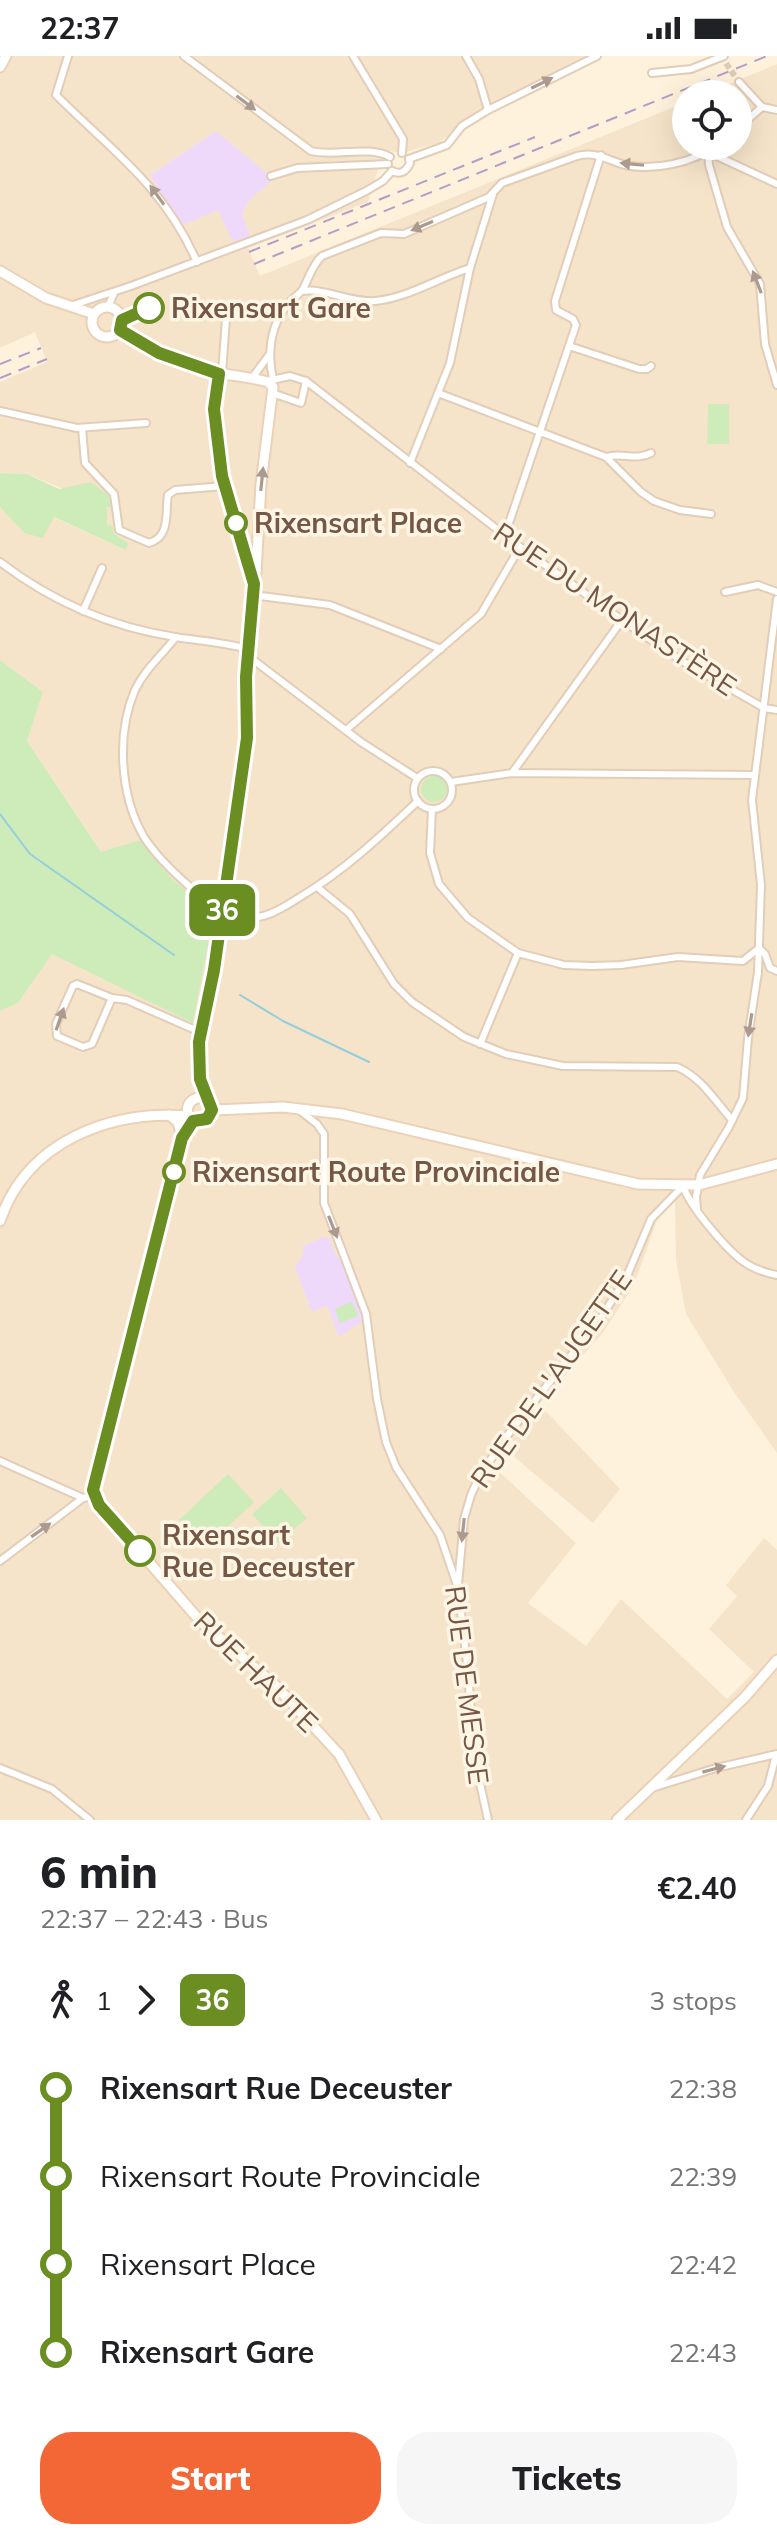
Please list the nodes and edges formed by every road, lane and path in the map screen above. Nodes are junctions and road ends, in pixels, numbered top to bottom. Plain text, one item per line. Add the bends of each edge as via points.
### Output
1 (6, 56) edge
2 (68, 56) edge
3 (184, 56) edge
4 (200, 56) edge
5 (353, 56) edge
6 (466, 56) edge
7 (597, 56) edge
8 (724, 56) edge
9 (194, 64) junction
10 (0, 67) edge
11 (652, 73) dead end
12 (752, 96) edge
13 (762, 107) junction
14 (488, 110) junction
15 (777, 110) edge
16 (752, 116) edge
17 (402, 153) junction
18 (601, 155) junction
19 (409, 159) junction
20 (691, 160) edge
21 (709, 160) edge
22 (725, 160) edge
23 (390, 164) junction
24 (271, 176) dead end
25 (777, 184) edge
26 (493, 194) junction
27 (197, 262) junction
28 (470, 268) junction
29 (0, 271) edge
30 (302, 291) junction
31 (114, 293) junction
32 (70, 306) junction
33 (108, 307) junction
34 (94, 314) junction
35 (226, 319) dead end
36 (120, 330) junction
37 (569, 346) junction
38 (269, 355) junction
39 (651, 366) dead end
40 (220, 373) junction
41 (252, 378) junction
42 (270, 380) junction
43 (306, 381) junction
44 (777, 385) edge
45 (272, 393) junction
46 (438, 393) junction
47 (0, 411) edge
48 (146, 423) dead end
49 (82, 428) junction
50 (540, 432) junction
51 (651, 453) dead end
52 (606, 457) junction
53 (410, 463) junction
54 (224, 486) junction
55 (711, 514) dead end
56 (505, 535) junction
57 (256, 542) junction
58 (242, 543) junction
59 (520, 547) junction
60 (0, 562) edge
61 (102, 568) dead end
62 (254, 590) junction
63 (725, 592) dead end
64 (777, 592) edge
65 (777, 599) edge
66 (83, 611) junction
67 (622, 620) junction
68 (176, 637) junction
69 (441, 649) junction
70 (248, 653) junction
71 (764, 708) junction
72 (777, 710) edge
73 (346, 730) junction
74 (512, 773) junction
75 (755, 775) junction
76 (417, 778) junction
77 (451, 782) junction
78 (418, 801) junction
79 (432, 809) junction
80 (317, 887) junction
81 (222, 914) junction
82 (759, 948) junction
83 (518, 953) junction
84 (777, 971) edge
85 (112, 998) junction
86 (200, 1032) junction
87 (480, 1044) junction
88 (206, 1098) junction
89 (296, 1107) junction
90 (212, 1110) junction
91 (168, 1114) junction
92 (191, 1118) junction
93 (732, 1120) junction
94 (182, 1138) junction
95 (777, 1164) edge
96 (699, 1185) junction
97 (683, 1186) junction
98 (4, 1199) edge
99 (697, 1209) junction
100 (0, 1221) edge
101 (777, 1275) edge
102 (0, 1461) edge
103 (94, 1496) junction
104 (83, 1498) junction
105 (0, 1561) edge
106 (458, 1588) junction
107 (777, 1660) edge
108 (776, 1754) edge
109 (0, 1768) edge
110 (652, 1788) junction
111 (90, 1820) edge
112 (376, 1820) edge
113 (488, 1820) edge
114 (617, 1820) edge
115 (746, 1820) edge

1 - 10 street
27 -> 2 street via 144,178 56,95
3 - 9 street
4 - 9 street
5 - 17 street via 403,139
6 - 14 street
14 -> 7 street
8 - 11 street via 691,69
9 -> 23 street via 311,151 373,152
12 - 13 street
13 - 15 street
13 - 16 street
14 - 19 street via 462,126 447,145
17 - 19 street
17 - 23 street via 395,153
20 -> 18 street via 631,165
18 - 26 street via 581,155 514,178
18 - 37 street via 555,301 556,310 576,322
19 - 23 street via 400,173
44 -> 21 street via 765,344 760,284 727,227
22 - 25 street
23 - 24 street via 297,168
23 - 27 street via 383,181 345,203
26 - 28 street
26 -> 30 street via 404,234 381,233 322,256
27 - 31 street
28 - 30 street via 377,301
28 - 46 street via 459,328
29 - 32 street via 39,295
30 - 38 street via 283,311
31 - 32 street
31 - 33 street
32 - 34 street
33 - 34 street
33 - 36 street via 121,316
34 - 36 street via 93,328 101,336
35 - 40 street
36 - 40 street via 159,353
37 - 39 street via 639,369
37 - 50 street
38 - 41 street
38 - 42 street
40 - 41 street
40 - 54 street via 214,409
41 - 42 street
42 - 43 street via 290,376
42 - 45 street
43 - 45 street via 301,403
43 - 53 street, RUE DU MONASTÈRE
57 -> 45 street
46 - 50 street
46 - 53 street
47 - 49 street
48 - 49 street
49 - 54 street via 85,463 114,494 119,530 134,539 149,543 160,536 168,495 175,490
50 - 52 street
50 - 56 street
51 - 52 street via 641,458
52 - 55 street via 654,501
53 - 56 street, RUE DU MONASTÈRE
54 - 58 street
56 - 59 street, RUE DU MONASTÈRE
57 - 58 street
57 - 62 street
58 - 62 street
59 - 67 street, RUE DU MONASTÈRE
59 - 69 street via 481,614
60 - 66 street
61 - 66 street
62 - 69 street via 330,605
62 - 70 street
63 - 64 street via 758,585
65 - 71 street
66 - 68 street
67 - 71 street, RUE DU MONASTÈRE
67 - 74 street
68 - 70 street via 221,641
68 - 81 street via 144,674 131,704 124,746 127,789 139,827 154,851
69 - 73 street
70 - 73 street
70 - 81 street via 247,738
71 - 72 street, RUE DU MONASTÈRE
71 - 75 street
73 - 76 street
74 - 75 street
74 - 77 street
75 - 82 street
76 - 77 street via 431,770
76 - 78 street
77 - 79 street via 448,801
78 - 79 street
78 - 80 street
79 - 83 street via 430,853 439,884 468,918
80 - 81 street via 266,916
80 - 87 street via 350,914 387,975 412,1002
81 - 86 street
82 - 83 street via 743,961 678,957 592,966
82 - 84 street
82 -> 93 street via 743,1098
83 - 87 street
85 -> 85 street via 92,1044 83,1047 57,1036 56,1024 73,986
85 - 86 street
86 - 88 street via 198,1058
87 - 93 street via 563,1066 677,1067 699,1081
88 - 90 street
88 - 92 street via 190,1100
89 - 90 street
89 - 97 street via 638,1184
89 -> 106 street, RUE DE MESSE via 324,1134 324,1203 366,1314 386,1442 440,1535
90 - 92 street via 207,1119
91 - 92 street
91 - 94 street via 178,1122
91 - 98 street via 116,1120 79,1133 38,1162
92 - 94 street
93 - 96 street
94 - 103 street
95 - 96 street
96 - 97 street
96 - 99 street
97 - 99 street
97 -> 106 street, RUE DE L'AUGETTE via 651,1219 627,1276 601,1318 480,1475 464,1519
98 - 100 street
99 - 101 street via 745,1263
102 - 104 street
103 - 104 street
103 - 112 street, RUE HAUTE via 201,1622 275,1685 339,1754
105 -> 104 street
106 - 113 street, RUE DE MESSE via 476,1770
107 - 110 street
110 -> 108 street
108 - 115 street via 768,1786
109 - 111 street via 52,1789
110 - 114 street

